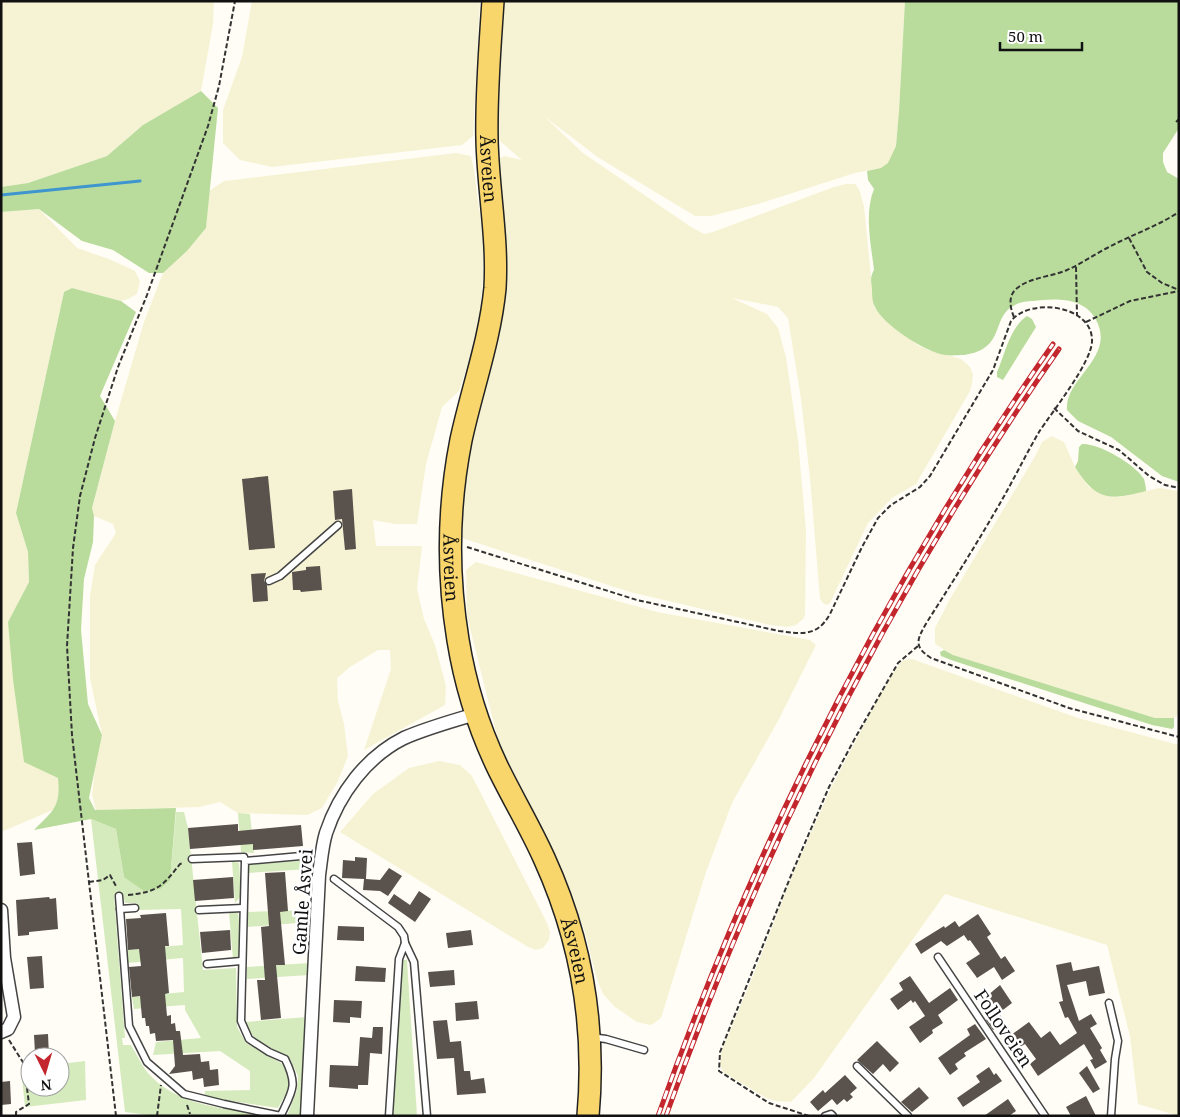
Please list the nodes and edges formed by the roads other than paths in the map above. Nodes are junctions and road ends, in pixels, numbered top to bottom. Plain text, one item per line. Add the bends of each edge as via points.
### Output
1 (493, 1) edge
2 (338, 525) dead end
3 (269, 581) dead end
4 (476, 714) junction
5 (301, 856) dead end
6 (192, 859) road end
7 (245, 861) junction
8 (334, 879) dead end
9 (119, 896) road end
10 (135, 908) dead end
11 (243, 908) junction
12 (120, 909) junction
13 (1, 910) edge
14 (199, 910) dead end
15 (405, 943) junction
16 (938, 957) dead end
17 (241, 961) junction
18 (207, 964) dead end
19 (1109, 1003) dead end
20 (2, 1032) edge
21 (590, 1036) junction
22 (644, 1050) dead end
23 (857, 1066) dead end
24 (281, 1115) edge
25 (307, 1116) edge
26 (389, 1116) edge
27 (427, 1116) edge
28 (588, 1116) edge
29 (825, 1116) edge
30 (834, 1116) edge
31 (908, 1116) edge
32 (1045, 1116) edge
33 (1111, 1116) edge

1 - 4 main road, Åsveien via 487,140 496,257 494,289 482,357 459,450 449,543 458,643
2 - 3 lane via 280,576
4 - 21 main road, Åsveien via 561,899 580,967
4 - 25 street, Gamle Åsvei via 404,738 368,763 348,788 325,835 319,875
5 - 7 lane, Gamle Åsvei
6 - 7 lane, Gamle Åsvei via 244,857
7 - 11 lane
8 - 15 lane, Gamle Åsvei via 398,927
9 - 12 lane
10 - 12 lane
11 - 14 lane
11 - 17 lane
12 - 24 lane via 129,1026 147,1062 184,1094
13 - 20 street via 4,958 14,1017 8,1029
15 - 26 lane via 399,959
15 - 27 lane, Gamle Åsvei via 414,962
16 - 32 lane, Folloveien
17 - 18 lane
17 - 24 lane via 241,1021 249,1039 285,1059 292,1074 294,1087
19 - 33 lane via 1118,1041
21 - 22 lane
21 - 28 main road, Åsveien
23 - 31 lane
29 - 30 lane

